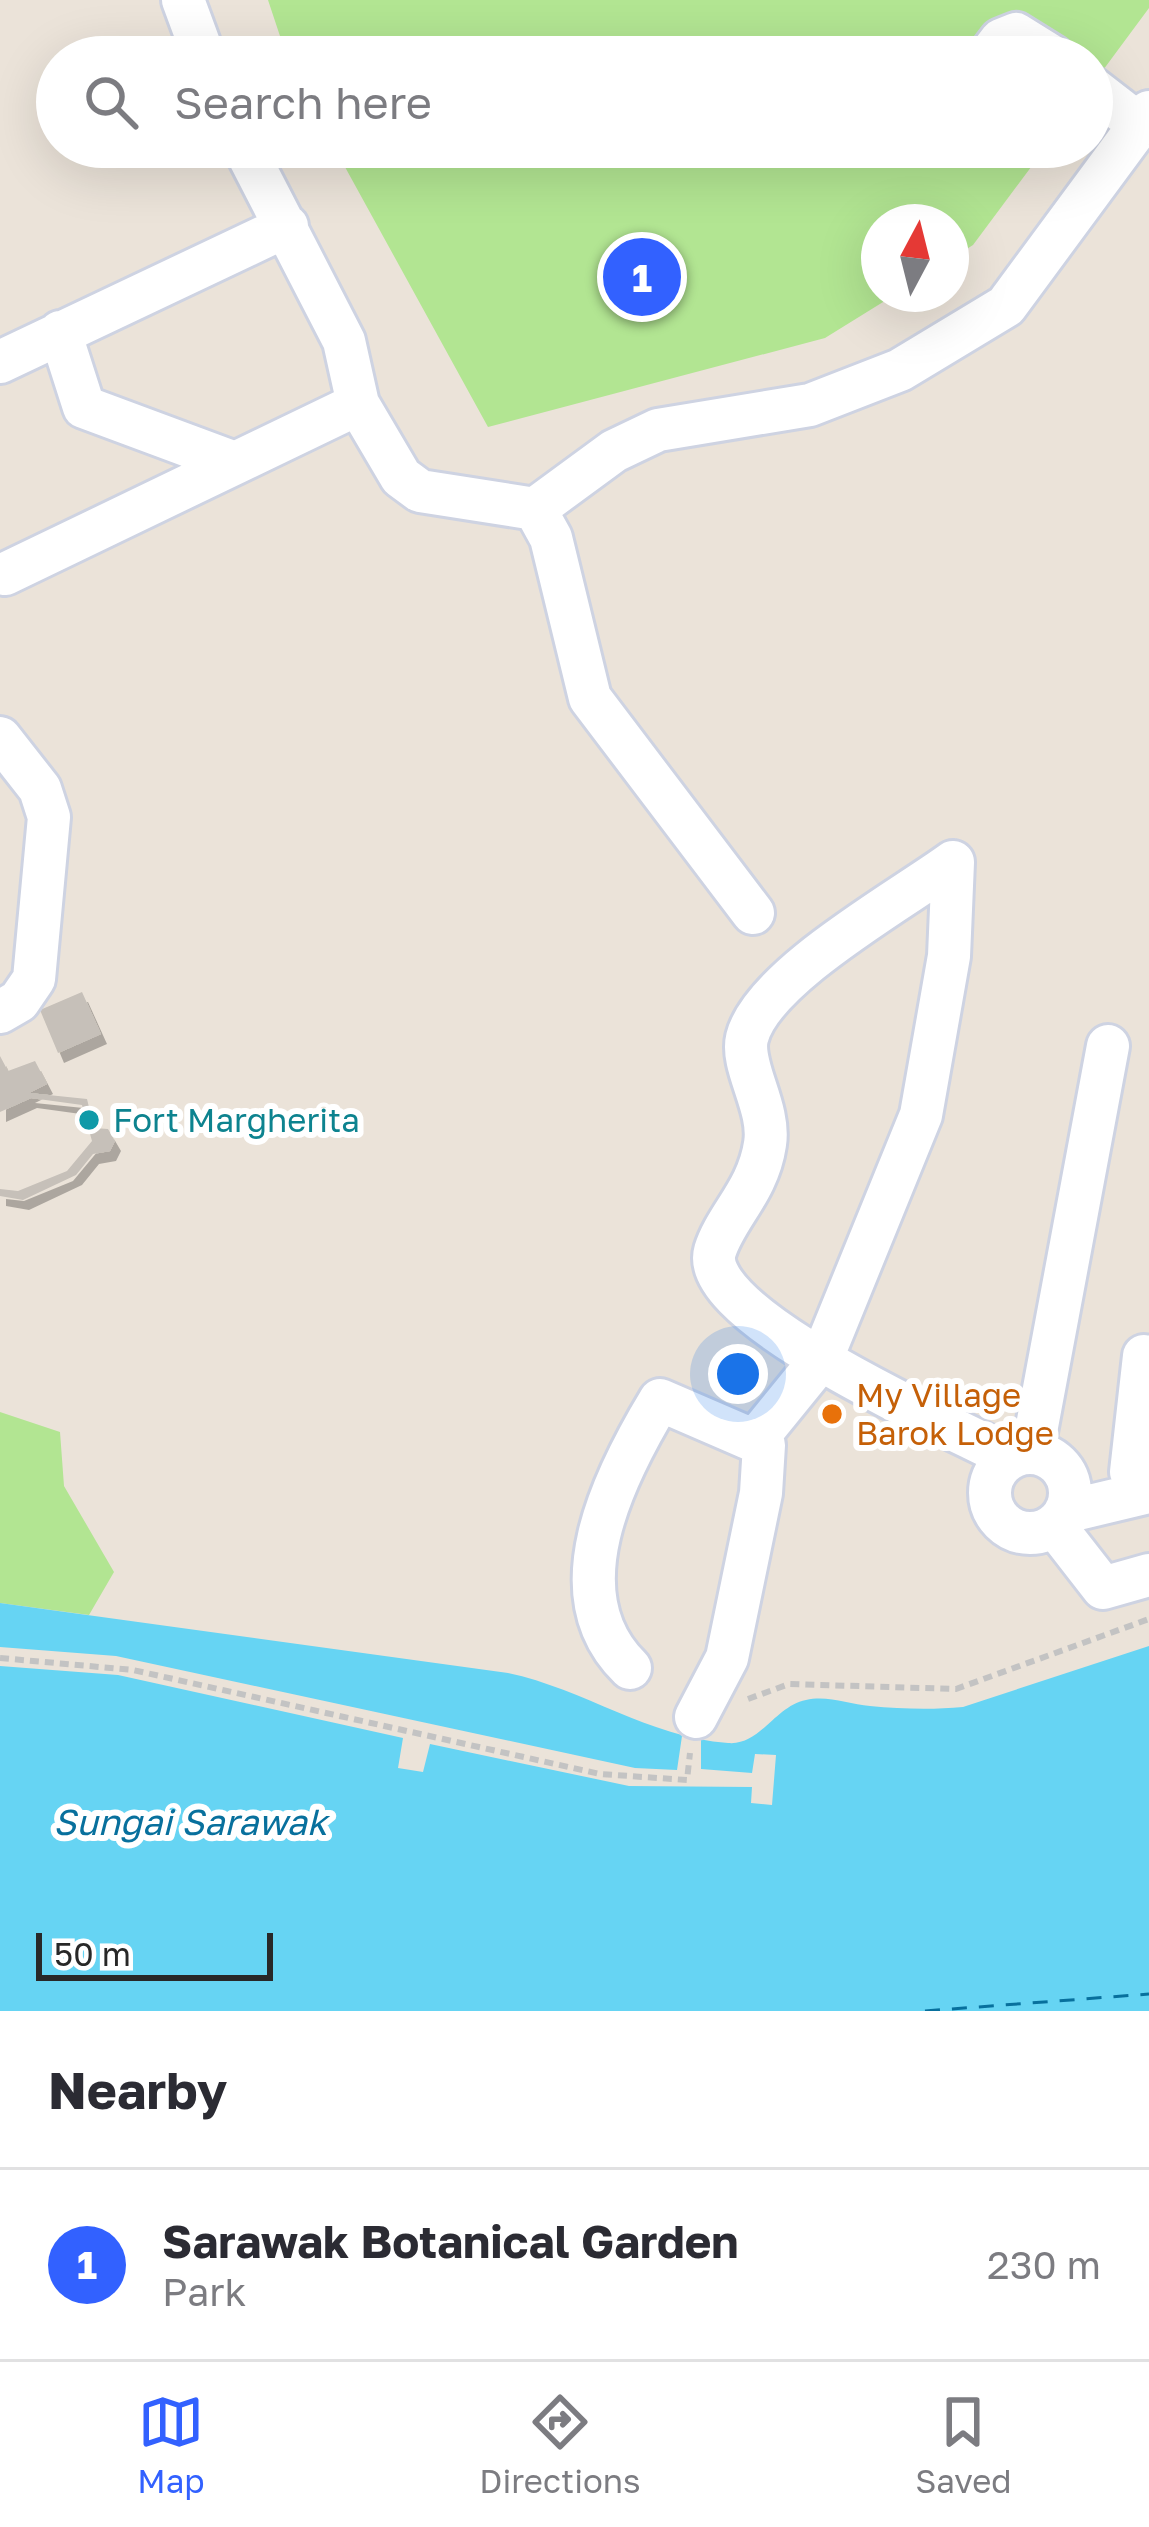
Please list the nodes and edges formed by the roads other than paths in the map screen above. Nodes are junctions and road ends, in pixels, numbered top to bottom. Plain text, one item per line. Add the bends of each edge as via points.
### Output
1 (183, 0) edge
2 (196, 36) edge
3 (1113, 100) edge
4 (1144, 118) edge
5 (1113, 160) edge
6 (255, 168) edge
7 (1107, 168) edge
8 (287, 226) junction
9 (60, 332) junction
10 (0, 362) edge
11 (358, 404) junction
12 (232, 463) junction
13 (535, 508) junction
14 (2, 580) edge
15 (0, 738) edge
16 (753, 914) dead end
17 (0, 1012) edge
18 (1108, 1046) dead end
19 (1144, 1357) dead end
20 (822, 1358) junction
21 (758, 1438) junction
22 (1031, 1460) junction
23 (1143, 1480) edge
24 (1060, 1518) junction
25 (1149, 1575) edge
26 (630, 1668) dead end
27 (696, 1718) road end

1 - 2 street
3 - 4 street
4 - 5 street
6 - 8 street
7 - 13 street via 1006,306 900,370 810,405 658,430
8 - 9 street
8 - 11 street via 344,341
9 - 10 street
9 - 12 street via 84,407
11 - 12 street
11 - 13 street via 400,477 420,491
12 - 14 street
13 - 16 street via 551,538 590,698
15 - 17 street via 40,789 49,817 34,980
18 - 22 street
19 - 23 street
20 - 20 street via 921,1115 949,956 953,862 789,980 756,1016 745,1043 767,1118 765,1149 715,1262 743,1305
20 - 21 street
20 - 22 street via 997,1451
21 - 26 street via 660,1400 624,1461 590,1579 610,1648
21 - 27 street via 761,1493 727,1658
22 - 23 street
22 - 24 street via 1070,1496
22 - 24 street via 990,1493 1004,1524 1021,1532
23 - 24 street
24 - 25 street via 1103,1588

